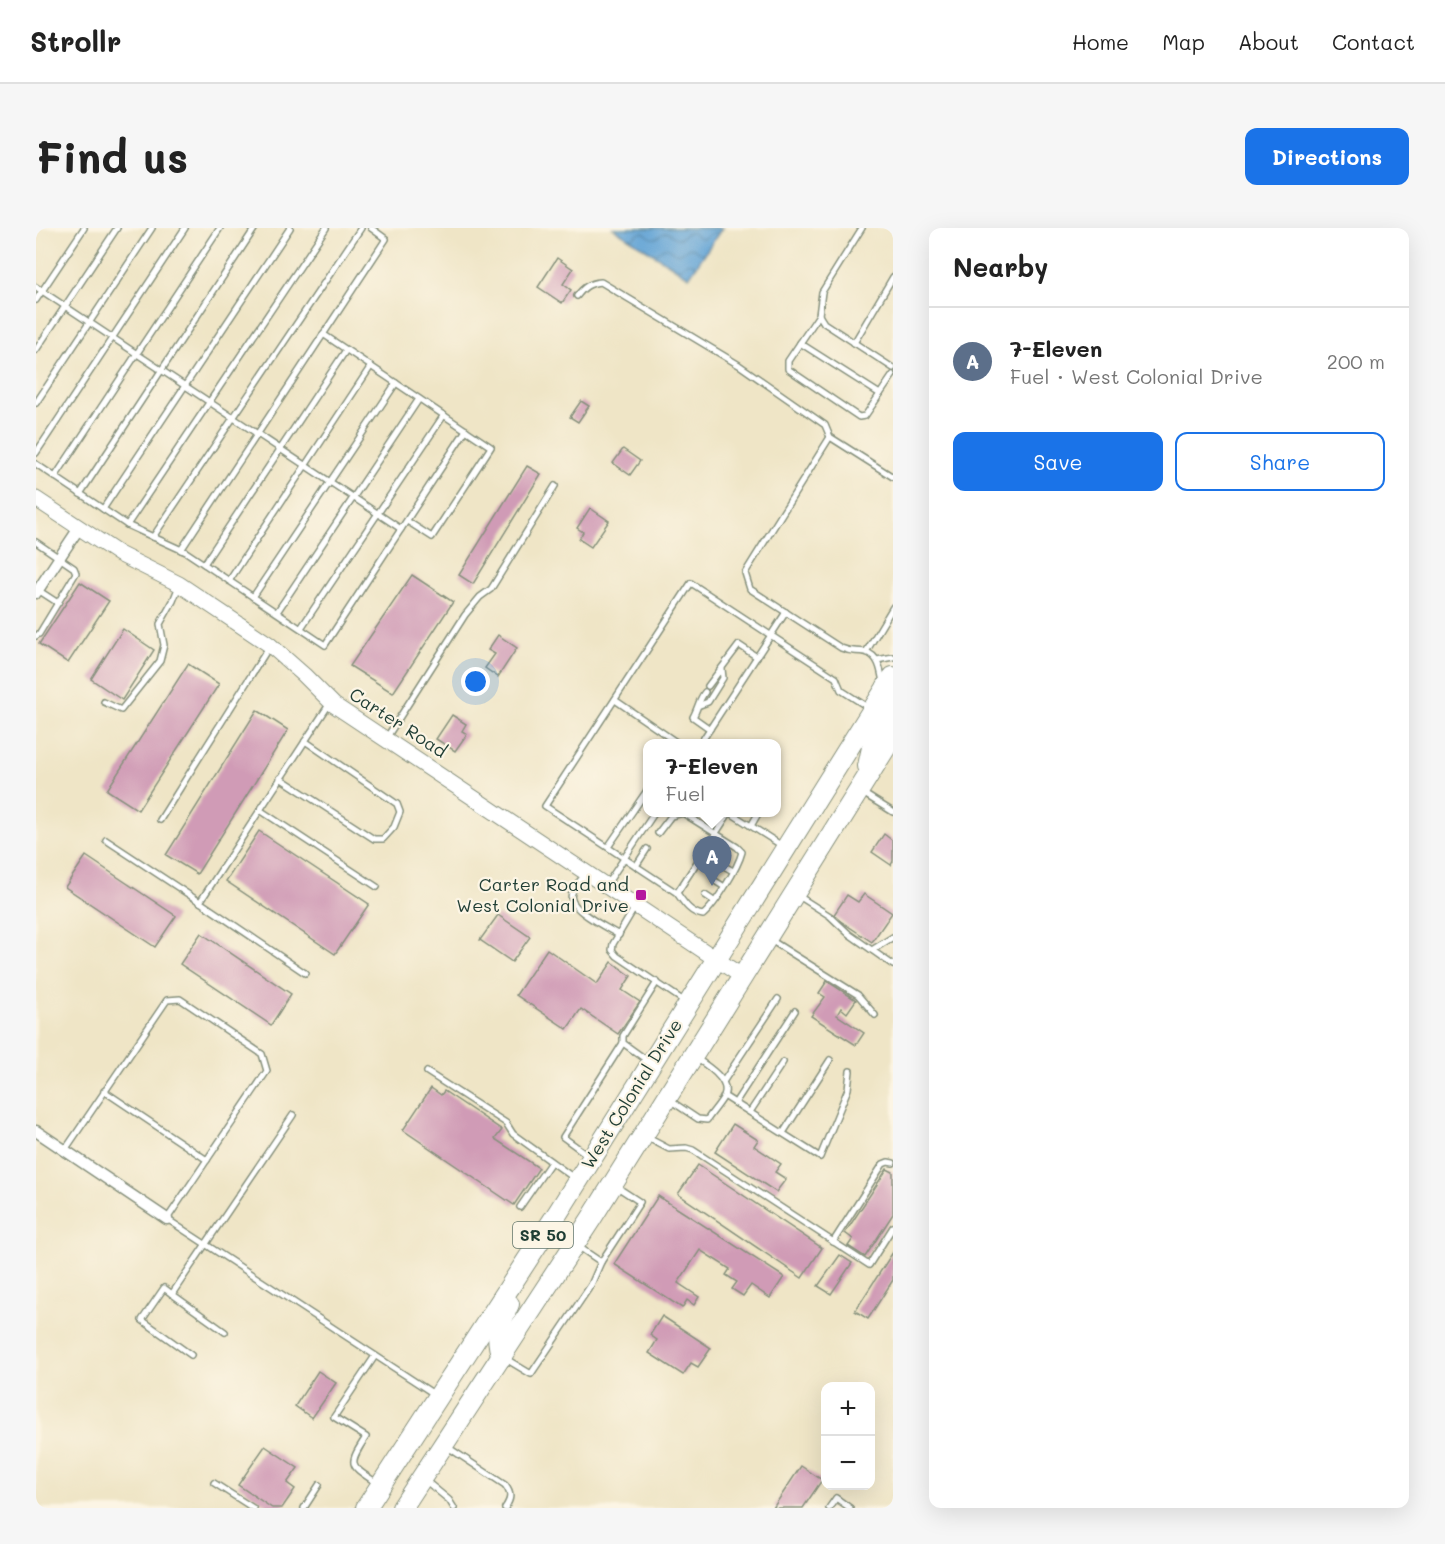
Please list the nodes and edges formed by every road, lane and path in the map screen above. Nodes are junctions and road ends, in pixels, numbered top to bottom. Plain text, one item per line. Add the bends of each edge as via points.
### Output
1 (84, 228) edge
2 (117, 228) edge
3 (152, 228) edge
4 (185, 228) edge
5 (220, 228) edge
6 (255, 228) edge
7 (291, 228) edge
8 (326, 228) edge
9 (361, 228) edge
10 (371, 228) edge
11 (862, 228) edge
12 (893, 278) edge
13 (36, 287) edge
14 (42, 291) junction
15 (577, 296) dead end
16 (36, 300) edge
17 (65, 306) junction
18 (819, 315) junction
19 (90, 322) junction
20 (323, 334) junction
21 (112, 337) junction
22 (800, 343) junction
23 (854, 343) junction
24 (36, 350) edge
25 (346, 350) junction
26 (137, 353) junction
27 (371, 366) junction
28 (893, 368) edge
29 (161, 370) junction
30 (893, 375) edge
31 (396, 383) junction
32 (185, 386) junction
33 (880, 394) junction
34 (419, 399) junction
35 (209, 402) junction
36 (36, 403) edge
37 (444, 415) junction
38 (234, 418) junction
39 (466, 430) junction
40 (258, 434) junction
41 (830, 437) junction
42 (280, 449) junction
43 (36, 453) edge
44 (36, 464) edge
45 (305, 465) junction
46 (55, 477) junction
47 (893, 477) edge
48 (330, 482) junction
49 (555, 486) dead end
50 (80, 494) junction
51 (354, 497) junction
52 (36, 499) edge
53 (104, 509) junction
54 (378, 513) junction
55 (407, 521) junction
56 (127, 525) junction
57 (79, 528) junction
58 (402, 529) junction
59 (153, 537) junction
60 (37, 545) edge
61 (181, 550) junction
62 (59, 559) junction
63 (204, 564) junction
64 (229, 581) junction
65 (179, 584) junction
66 (37, 591) edge
67 (253, 597) junction
68 (58, 603) junction
69 (893, 607) edge
70 (277, 612) junction
71 (786, 612) junction
72 (301, 628) junction
73 (36, 636) edge
74 (771, 636) junction
75 (270, 645) junction
76 (866, 652) junction
77 (757, 657) junction
78 (893, 657) edge
79 (877, 660) junction
80 (722, 669) junction
81 (888, 685) edge
82 (708, 686) dead end
83 (705, 692) dead end
84 (615, 700) junction
85 (331, 701) junction
86 (104, 702) dead end
87 (700, 705) junction
88 (872, 710) junction
89 (893, 726) edge
90 (710, 729) junction
91 (893, 736) edge
92 (386, 739) junction
93 (672, 739) edge
94 (703, 739) edge
95 (305, 741) junction
96 (280, 778) junction
97 (860, 791) junction
98 (643, 796) edge
99 (260, 810) junction
100 (893, 812) edge
101 (652, 817) edge
102 (670, 817) edge
103 (690, 817) edge
104 (726, 817) edge
105 (736, 817) edge
106 (757, 817) edge
107 (160, 820) dead end
108 (751, 826) junction
109 (658, 833) dead end
110 (716, 833) junction
111 (106, 840) dead end
112 (608, 847) junction
113 (786, 848) junction
114 (647, 849) dead end
115 (703, 852) junction
116 (711, 857) dead end
117 (625, 858) junction
118 (636, 866) junction
119 (724, 866) dead end
120 (694, 867) junction
121 (733, 871) junction
122 (586, 872) junction
123 (701, 872) dead end
124 (715, 881) dead end
125 (684, 882) junction
126 (607, 886) junction
127 (691, 886) dead end
128 (723, 886) junction
129 (377, 887) dead end
130 (677, 893) junction
131 (796, 894) junction
132 (705, 895) dead end
133 (200, 902) junction
134 (714, 902) junction
135 (636, 906) junction
136 (618, 935) junction
137 (893, 937) edge
138 (768, 938) junction
139 (872, 951) junction
140 (717, 960) junction
141 (893, 965) edge
142 (305, 973) dead end
143 (743, 977) junction
144 (657, 982) junction
145 (778, 999) dead end
146 (689, 1004) junction
147 (795, 1011) dead end
148 (875, 1015) dead end
149 (623, 1043) junction
150 (693, 1057) junction
151 (830, 1060) dead end
152 (783, 1062) dead end
153 (652, 1064) junction
154 (850, 1071) dead end
155 (427, 1072) dead end
156 (723, 1082) junction
157 (104, 1091) junction
158 (724, 1096) junction
159 (667, 1098) junction
160 (735, 1103) junction
161 (750, 1112) junction
162 (292, 1115) dead end
163 (36, 1131) edge
164 (783, 1133) junction
165 (644, 1136) junction
166 (65, 1150) junction
167 (592, 1159) junction
168 (207, 1161) junction
169 (551, 1162) junction
170 (893, 1163) edge
171 (578, 1181) junction
172 (613, 1184) junction
173 (520, 1207) dead end
174 (167, 1219) junction
175 (893, 1227) edge
176 (834, 1242) junction
177 (205, 1244) junction
178 (575, 1244) junction
179 (531, 1252) junction
180 (601, 1262) junction
181 (172, 1294) junction
182 (225, 1332) dead end
183 (191, 1355) dead end
184 (375, 1356) junction
185 (502, 1357) junction
186 (439, 1396) junction
187 (444, 1445) junction
188 (422, 1478) junction
189 (214, 1483) dead end
190 (319, 1485) dead end
191 (380, 1486) junction
192 (253, 1508) edge
193 (304, 1508) edge
194 (366, 1508) edge
195 (402, 1508) edge
196 (454, 1508) edge
197 (505, 1508) edge
198 (829, 1508) edge
199 (850, 1508) edge

1 - 14 lane
2 - 17 lane
3 - 19 lane
4 - 21 lane
5 - 26 lane
6 - 29 lane
7 - 32 lane
8 - 35 lane
9 - 38 lane
10 - 20 lane via 386,239
11 - 18 lane via 822,292
12 - 23 lane
13 - 14 lane
14 - 16 lane
14 - 17 lane
15 - 41 lane via 590,283 601,282 739,365 825,425
17 - 19 lane
17 - 24 lane
18 - 22 lane
18 - 23 lane via 824,323
19 - 21 lane
19 - 36 lane
20 - 25 lane
20 - 40 lane
21 - 26 lane
21 - 43 lane
22 - 33 lane
22 - 33 lane via 788,361 789,369 859,417 866,416
23 - 28 lane
25 - 27 lane
25 - 42 lane
26 - 29 lane
26 - 46 lane
27 - 31 lane
27 - 45 lane
29 - 32 lane
29 - 50 lane
30 - 33 lane
31 - 34 lane
31 - 48 lane
32 - 35 lane
32 - 53 lane
34 - 37 lane
34 - 51 lane
35 - 38 lane
35 - 56 lane
37 - 39 lane
37 - 54 lane
38 - 40 lane
38 - 59 lane
39 - 55 lane
39 - 55 lane via 491,447 432,537
40 - 42 lane
40 - 61 lane
41 - 47 lane
41 - 71 lane via 745,573 750,590
42 - 45 lane
42 - 63 lane
44 - 46 lane
45 - 48 lane
45 - 64 lane
46 - 50 lane
48 - 51 lane
48 - 67 lane
49 - 92 lane via 491,588 465,615
50 - 53 lane
51 - 54 lane
51 - 70 lane
52 - 57 street, Carter Road
53 - 56 lane
54 - 58 lane
54 - 72 lane
55 - 58 lane
56 - 59 lane
57 - 62 street
57 - 65 street, Carter Road via 119,554
58 - 72 lane via 325,645
59 - 61 lane
60 - 62 lane
61 - 63 lane
62 - 66 street
62 - 68 lane via 76,573
63 - 64 lane
64 - 67 lane
65 - 75 street, Carter Road
65 - 86 lane via 160,624 164,645 160,661 121,710
66 - 68 lane
67 - 70 lane
68 - 73 lane
69 - 76 lane
70 - 72 lane
71 - 74 lane
71 - 76 lane via 841,648
74 - 77 lane
74 - 84 lane via 691,583
74 - 88 lane via 837,678 841,690
75 - 85 street, Carter Road
75 - 107 lane
76 - 79 lane
77 - 80 lane via 739,645
77 - 90 lane
78 - 79 lane
79 - 81 lane
80 - 82 lane
80 - 87 lane via 723,678 708,702
81 - 88 highway, West Colonial Drive / SR 50
81 - 89 highway via 889,718
83 - 87 lane
84 - 93 lane
84 - 112 lane via 545,806
85 - 92 street, Carter Road
85 - 95 lane
87 - 90 lane via 693,717
88 - 97 highway via 874,745
88 - 113 highway, West Colonial Drive / SR 50
90 - 94 lane
91 - 97 highway, West Colonial Drive / SR 50
92 - 122 street, Carter Road
95 - 96 lane
95 - 96 lane via 398,804 400,812 394,827 383,839 374,839
96 - 99 lane
97 - 100 lane
97 - 131 highway, West Colonial Drive / SR 50
98 - 112 lane
99 - 129 lane
99 - 133 lane
101 - 117 lane
102 - 109 lane
103 - 110 lane
104 - 110 lane
105 - 108 lane
106 - 108 lane
108 - 113 lane
110 - 115 lane
110 - 121 lane via 742,852
111 - 133 lane
112 - 117 lane
113 - 140 highway, West Colonial Drive / SR 50
114 - 118 lane
115 - 116 lane
115 - 120 lane
117 - 118 lane
117 - 126 lane
118 - 130 lane
119 - 121 lane
120 - 123 lane
120 - 125 lane
121 - 128 lane
122 - 126 street, Carter Road
122 - 136 lane via 571,900 584,914
124 - 128 lane
125 - 127 lane
125 - 130 lane
126 - 135 street, Carter Road
128 - 134 lane
130 - 134 lane via 698,914 703,915
131 - 138 highway, West Colonial Drive / SR 50
131 - 139 lane
132 - 134 lane
133 - 142 lane
135 - 136 lane
135 - 140 street, Carter Road
136 - 144 lane via 612,950
137 - 139 lane
138 - 143 highway, West Colonial Drive / SR 50
138 - 148 lane via 858,995
139 - 141 lane
140 - 143 street, Carter Road
140 - 146 highway, West Colonial Drive / SR 50
143 - 150 highway, West Colonial Drive / SR 50
144 - 146 lane
144 - 149 lane via 626,1029
145 - 156 lane
146 - 153 highway, West Colonial Drive / SR 50
147 - 160 lane
149 - 153 lane
149 - 167 lane via 563,1137
150 - 156 lane
150 - 159 highway, West Colonial Drive / SR 50
151 - 164 lane
152 - 161 lane
153 - 167 highway, West Colonial Drive / SR 50
154 - 164 lane via 848,1089 820,1157
155 - 169 lane via 506,1123 513,1134
156 - 158 lane
157 - 166 lane
157 - 168 lane
157 - 168 lane via 167,1000 180,999 262,1054 267,1071
158 - 159 lane via 707,1120
158 - 160 lane
159 - 165 highway, West Colonial Drive / SR 50
160 - 161 lane
161 - 164 lane
162 - 177 lane
163 - 166 street
165 - 172 highway, West Colonial Drive / SR 50
165 - 176 lane via 669,1149 693,1150
166 - 174 street
167 - 171 highway, West Colonial Drive / SR 50
168 - 174 lane
169 - 171 lane
169 - 173 lane
170 - 176 lane via 883,1164
171 - 179 highway, West Colonial Drive / SR 50
172 - 178 highway, West Colonial Drive / SR 50
172 - 180 lane via 640,1202
174 - 177 lane
175 - 176 lane via 869,1265
177 - 181 lane
177 - 184 lane
178 - 180 lane
178 - 185 highway, West Colonial Drive / SR 50
179 - 185 highway via 497,1331
179 - 186 highway, West Colonial Drive / SR 50
180 - 185 lane via 591,1285 531,1374
181 - 182 lane
181 - 183 lane via 164,1288 141,1320
184 - 186 lane
184 - 191 lane via 334,1417 366,1437 353,1462 356,1469
185 - 187 highway, West Colonial Drive / SR 50
186 - 188 highway via 446,1417
186 - 191 highway, West Colonial Drive / SR 50
187 - 188 highway, West Colonial Drive / SR 50
187 - 197 lane via 505,1485 510,1500
188 - 195 highway, West Colonial Drive / SR 50
188 - 196 lane
189 - 192 lane
190 - 193 lane
191 - 194 highway, West Colonial Drive / SR 50
198 - 199 lane via 836,1498

